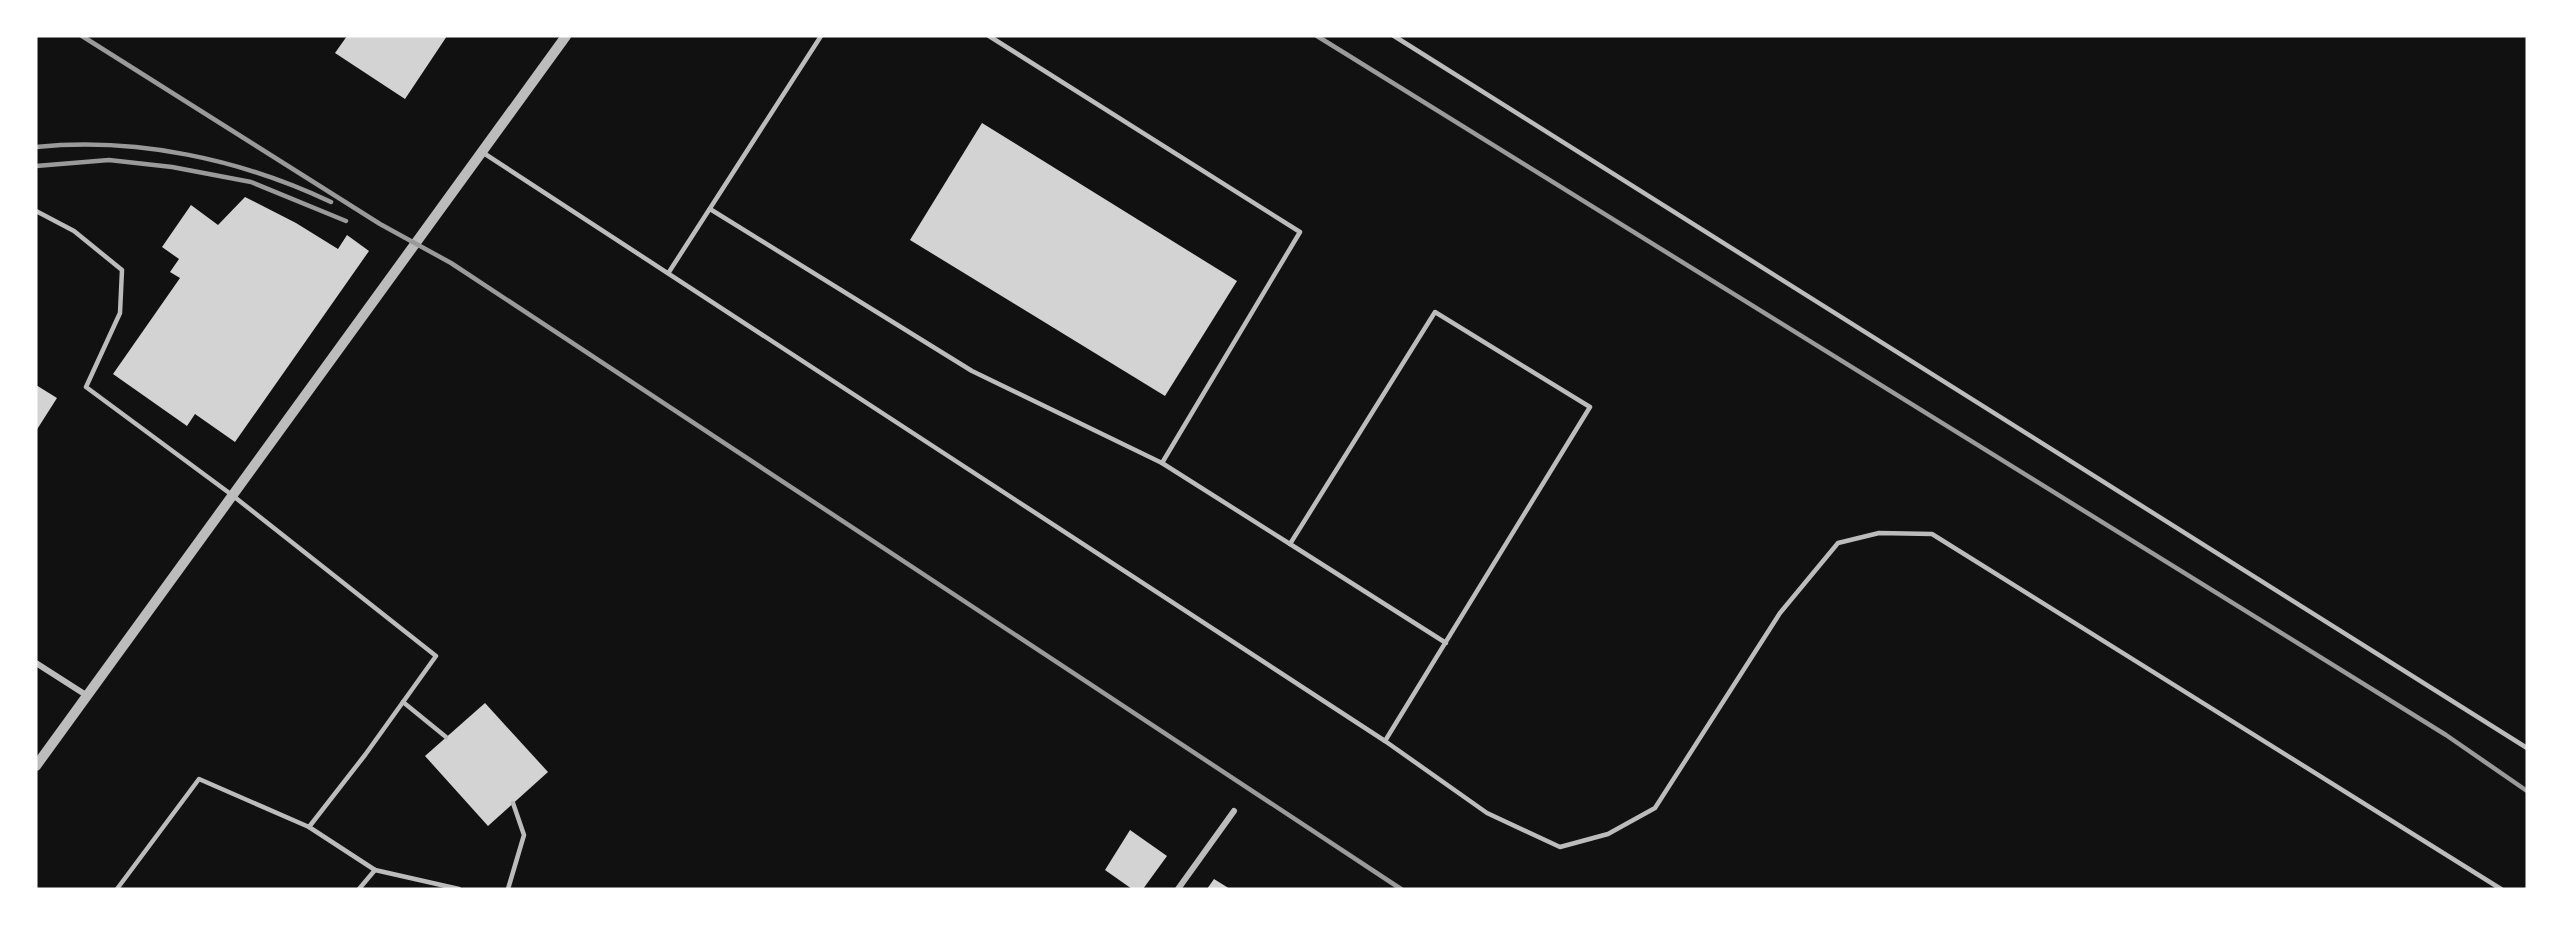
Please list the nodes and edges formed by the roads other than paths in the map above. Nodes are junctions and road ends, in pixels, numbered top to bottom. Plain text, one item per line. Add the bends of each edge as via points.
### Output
1 (566, 36) edge
2 (821, 36) edge
3 (989, 36) edge
4 (1394, 36) edge
5 (482, 152) junction
6 (710, 209) junction
7 (36, 211) edge
8 (669, 273) junction
9 (1162, 463) junction
10 (232, 495) junction
11 (1290, 544) junction
12 (1446, 643) junction
13 (36, 663) edge
14 (86, 695) junction
15 (403, 702) junction
16 (446, 737) dead end
17 (1385, 741) junction
18 (2527, 748) edge
19 (36, 766) edge
20 (513, 803) dead end
21 (1234, 811) dead end
22 (309, 828) junction
23 (375, 870) junction
24 (439, 887) edge
25 (117, 889) edge
26 (360, 889) edge
27 (459, 889) edge
28 (508, 889) edge
29 (1178, 889) edge
30 (2501, 889) edge

1 - 5 street
2 - 6 lane
3 - 9 lane via 1300,232
4 - 18 lane
5 - 8 lane
5 - 10 street
6 - 8 lane
6 - 9 lane via 972,371
7 - 10 lane via 74,231 122,270 120,313 86,387
8 - 17 lane
9 - 11 lane
10 - 14 street
10 - 15 lane via 436,656
11 - 12 lane
11 - 12 lane via 1435,312 1590,407
12 - 17 lane
13 - 14 street
14 - 19 street
15 - 16 lane
15 - 22 lane
17 - 30 lane via 1487,813 1560,847 1608,834 1655,808 1780,613 1838,543 1879,533 1932,534
20 - 28 lane via 524,835
21 - 29 street
22 - 23 lane
22 - 25 lane via 199,779
23 - 24 lane
23 - 26 lane
24 - 27 lane

